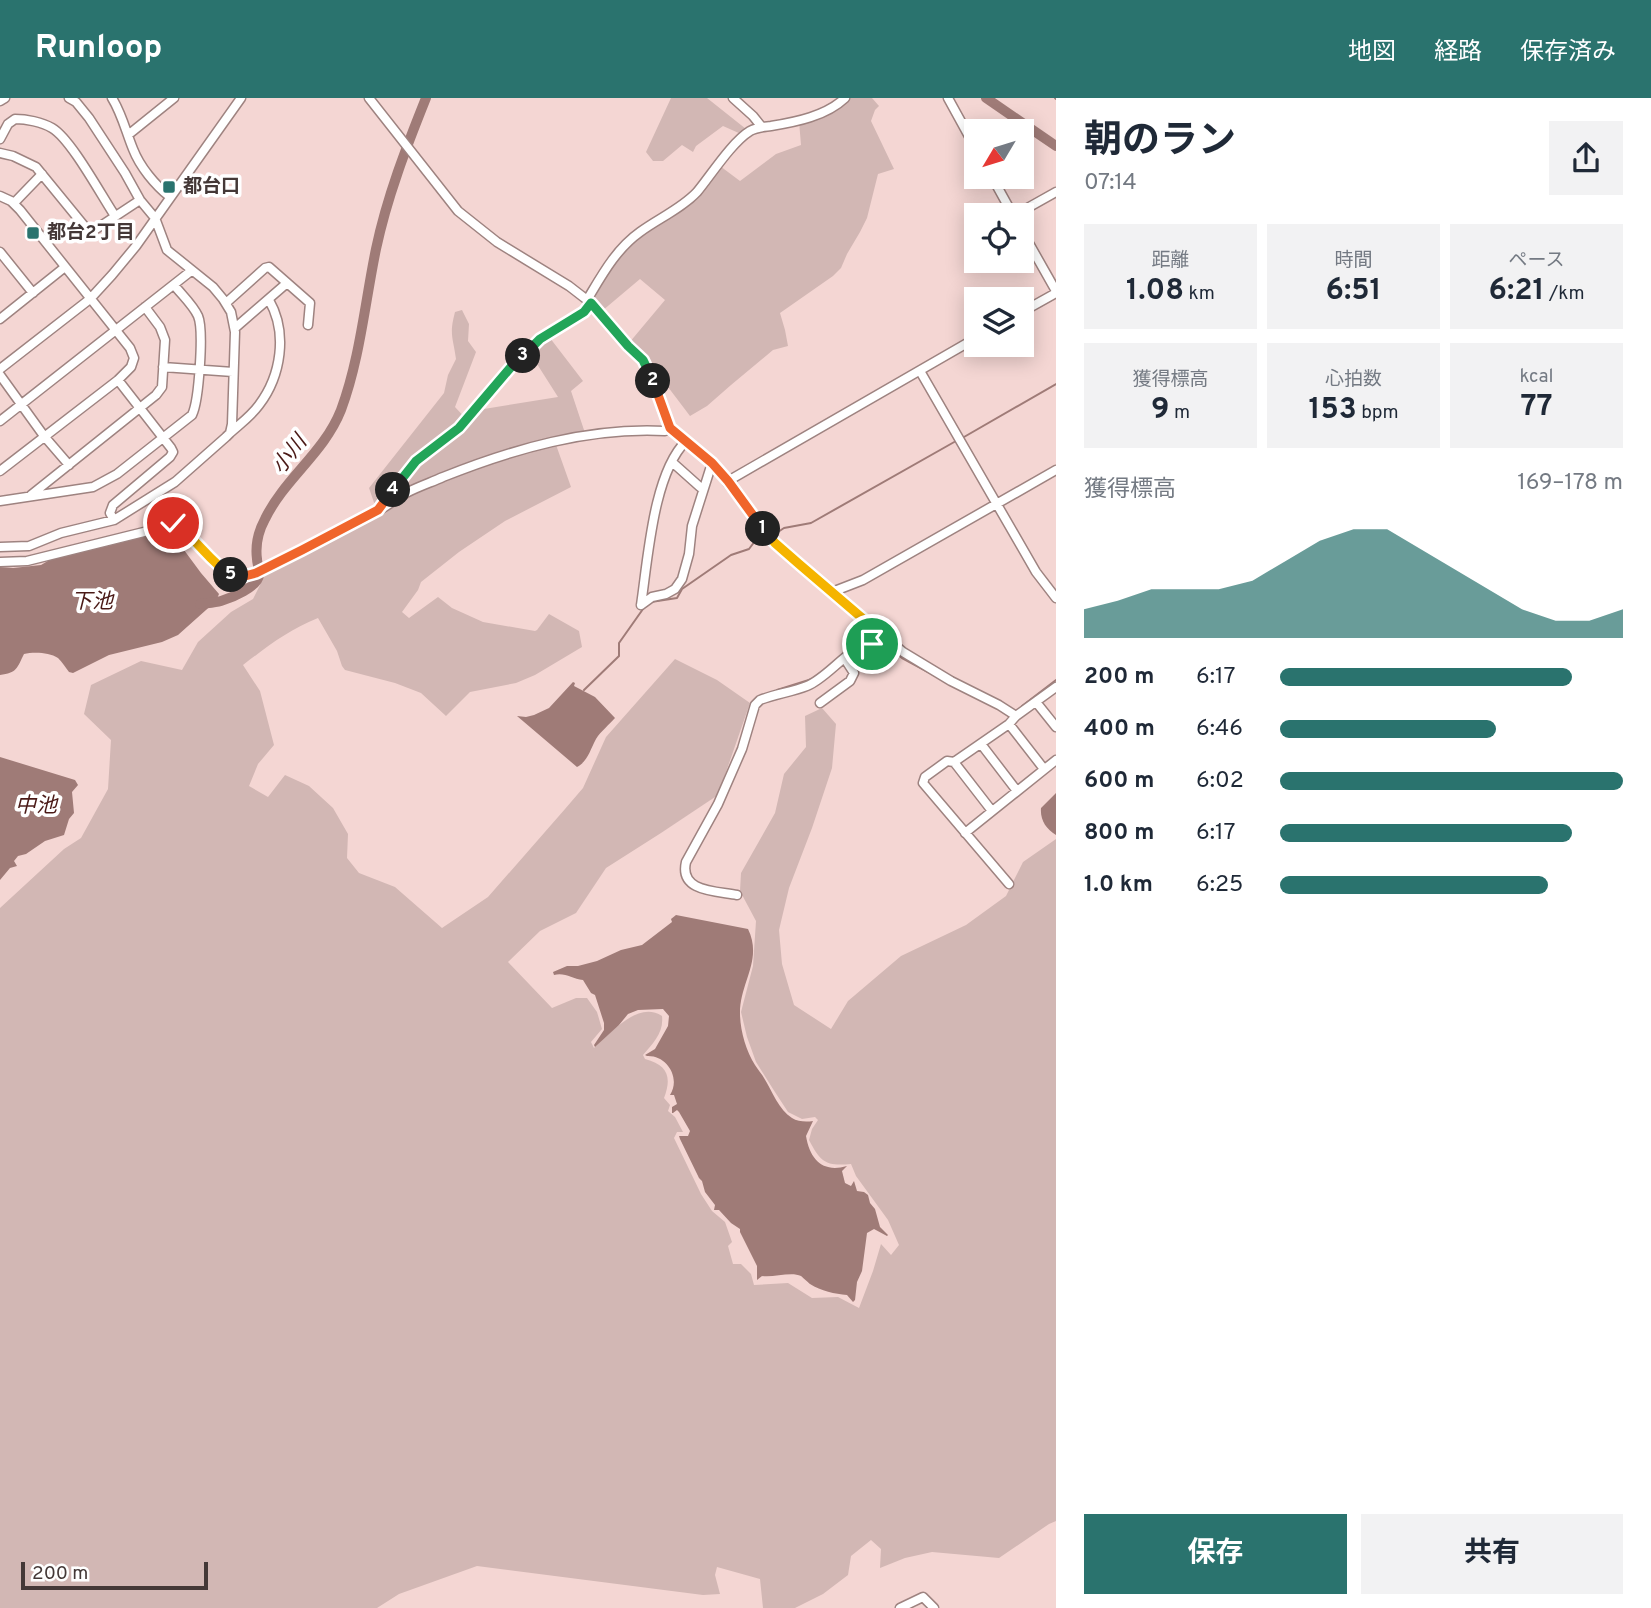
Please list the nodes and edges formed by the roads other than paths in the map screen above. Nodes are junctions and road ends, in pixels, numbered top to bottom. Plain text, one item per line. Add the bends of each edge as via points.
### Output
1 (5, 98) edge
2 (69, 98) edge
3 (112, 98) edge
4 (174, 98) edge
5 (241, 98) edge
6 (369, 98) edge
7 (733, 98) edge
8 (845, 98) edge
9 (948, 98) edge
10 (0, 101) edge
11 (761, 127) junction
12 (964, 127) edge
13 (128, 135) junction
14 (0, 139) edge
15 (0, 153) edge
16 (43, 174) junction
17 (1056, 192) edge
18 (0, 196) edge
19 (170, 197) junction
20 (140, 200) junction
21 (14, 203) junction
22 (1034, 204) edge
23 (115, 216) junction
24 (155, 218) junction
25 (0, 252) edge
26 (1034, 253) edge
27 (65, 267) junction
28 (191, 271) junction
29 (287, 283) junction
30 (174, 285) junction
31 (1056, 292) edge
32 (33, 293) junction
33 (90, 299) junction
34 (269, 300) junction
35 (589, 301) junction
36 (226, 303) junction
37 (1034, 305) edge
38 (145, 307) junction
39 (1, 316) edge
40 (307, 325) dead end
41 (235, 328) junction
42 (115, 330) junction
43 (964, 345) edge
44 (163, 367) junction
45 (0, 369) edge
46 (199, 369) junction
47 (920, 371) junction
48 (233, 372) junction
49 (0, 376) edge
50 (118, 380) junction
51 (21, 404) junction
52 (141, 407) junction
53 (0, 421) edge
54 (664, 431) dead end
55 (230, 433) junction
56 (44, 436) junction
57 (163, 437) junction
58 (686, 441) junction
59 (672, 462) junction
60 (69, 465) junction
61 (711, 466) junction
62 (1056, 470) edge
63 (0, 471) edge
64 (728, 481) junction
65 (700, 487) junction
66 (29, 496) junction
67 (0, 501) edge
68 (996, 504) junction
69 (378, 510) junction
70 (114, 520) junction
71 (0, 547) edge
72 (0, 562) edge
73 (680, 583) junction
74 (832, 593) junction
75 (1056, 598) edge
76 (889, 641) junction
77 (845, 659) junction
78 (1056, 687) edge
79 (1036, 702) junction
80 (820, 703) dead end
81 (1016, 716) junction
82 (1009, 724) junction
83 (1056, 727) edge
84 (981, 744) junction
85 (1056, 760) edge
86 (954, 762) junction
87 (1044, 769) junction
88 (1017, 791) junction
89 (992, 811) junction
90 (965, 833) junction
91 (1009, 884) dead end
92 (737, 895) dead end
93 (906, 1607) edge
94 (934, 1608) edge

1 - 10 street
2 - 20 street via 89,118
3 - 13 street
4 - 13 street
5 - 19 street
6 - 35 street via 458,211 497,243
7 - 11 street
8 - 11 street via 822,114
9 - 12 street
11 - 35 street via 744,135 683,205 624,245
13 - 19 street via 145,170
14 - 23 street via 15,119 53,129 67,141
15 - 16 street via 25,161
16 - 21 street
16 - 23 street via 90,233
17 - 22 street
18 - 21 street
19 - 24 street
20 - 23 street
20 - 24 street
21 - 27 street
24 - 28 street via 167,250
24 - 33 street
25 - 32 street
26 - 31 street
27 - 32 street
27 - 33 street
28 - 30 street
28 - 36 street
29 - 34 street
29 - 36 street via 265,268
29 - 40 street via 310,303
30 - 38 street
30 - 46 street via 198,316
31 - 37 street
32 - 39 street
33 - 42 street
33 - 45 street
34 - 41 street
34 - 55 street via 280,332 277,368 261,402
35 - 58 street via 643,360 670,428
35 - 69 street via 584,312 540,339 459,428 416,461
36 - 41 street
38 - 42 street
38 - 44 street via 163,333
41 - 48 street
42 - 50 street via 134,358
42 - 51 street
43 - 47 street
44 - 46 street
44 - 52 street via 162,387
46 - 48 street
46 - 57 street via 192,415
47 - 64 street
47 - 68 street
48 - 55 street
49 - 51 street
50 - 52 street
50 - 56 street
51 - 53 street
51 - 56 street
52 - 57 street
52 - 60 street
54 - 69 street via 622,431 528,448 407,492
55 - 70 street via 175,482
56 - 60 street
56 - 63 street
57 - 66 street via 93,487
57 - 70 street via 173,452 113,505 110,513
58 - 59 street
58 - 61 street
59 - 65 street
59 - 73 street via 653,518 641,605
60 - 66 street
61 - 64 street
61 - 65 street
61 - 73 street
62 - 68 street
64 - 74 street via 775,543
65 - 73 street via 679,570
66 - 67 street
68 - 74 street
68 - 75 street
69 - 72 street via 241,577 221,568 173,523 27,561
70 - 71 street via 29,545
74 - 76 street
76 - 77 street via 861,648
76 - 81 street
77 - 80 street via 854,673 850,681
77 - 92 street via 807,686 755,705 737,760 685,868 695,887
78 - 79 street
79 - 81 street
79 - 83 street
81 - 82 street
82 - 84 street
82 - 87 street
84 - 86 street
84 - 88 street
85 - 87 street
86 - 89 street
86 - 90 street via 947,761 923,783
87 - 88 street
88 - 89 street
89 - 90 street
90 - 91 street
93 - 94 street via 923,1597

